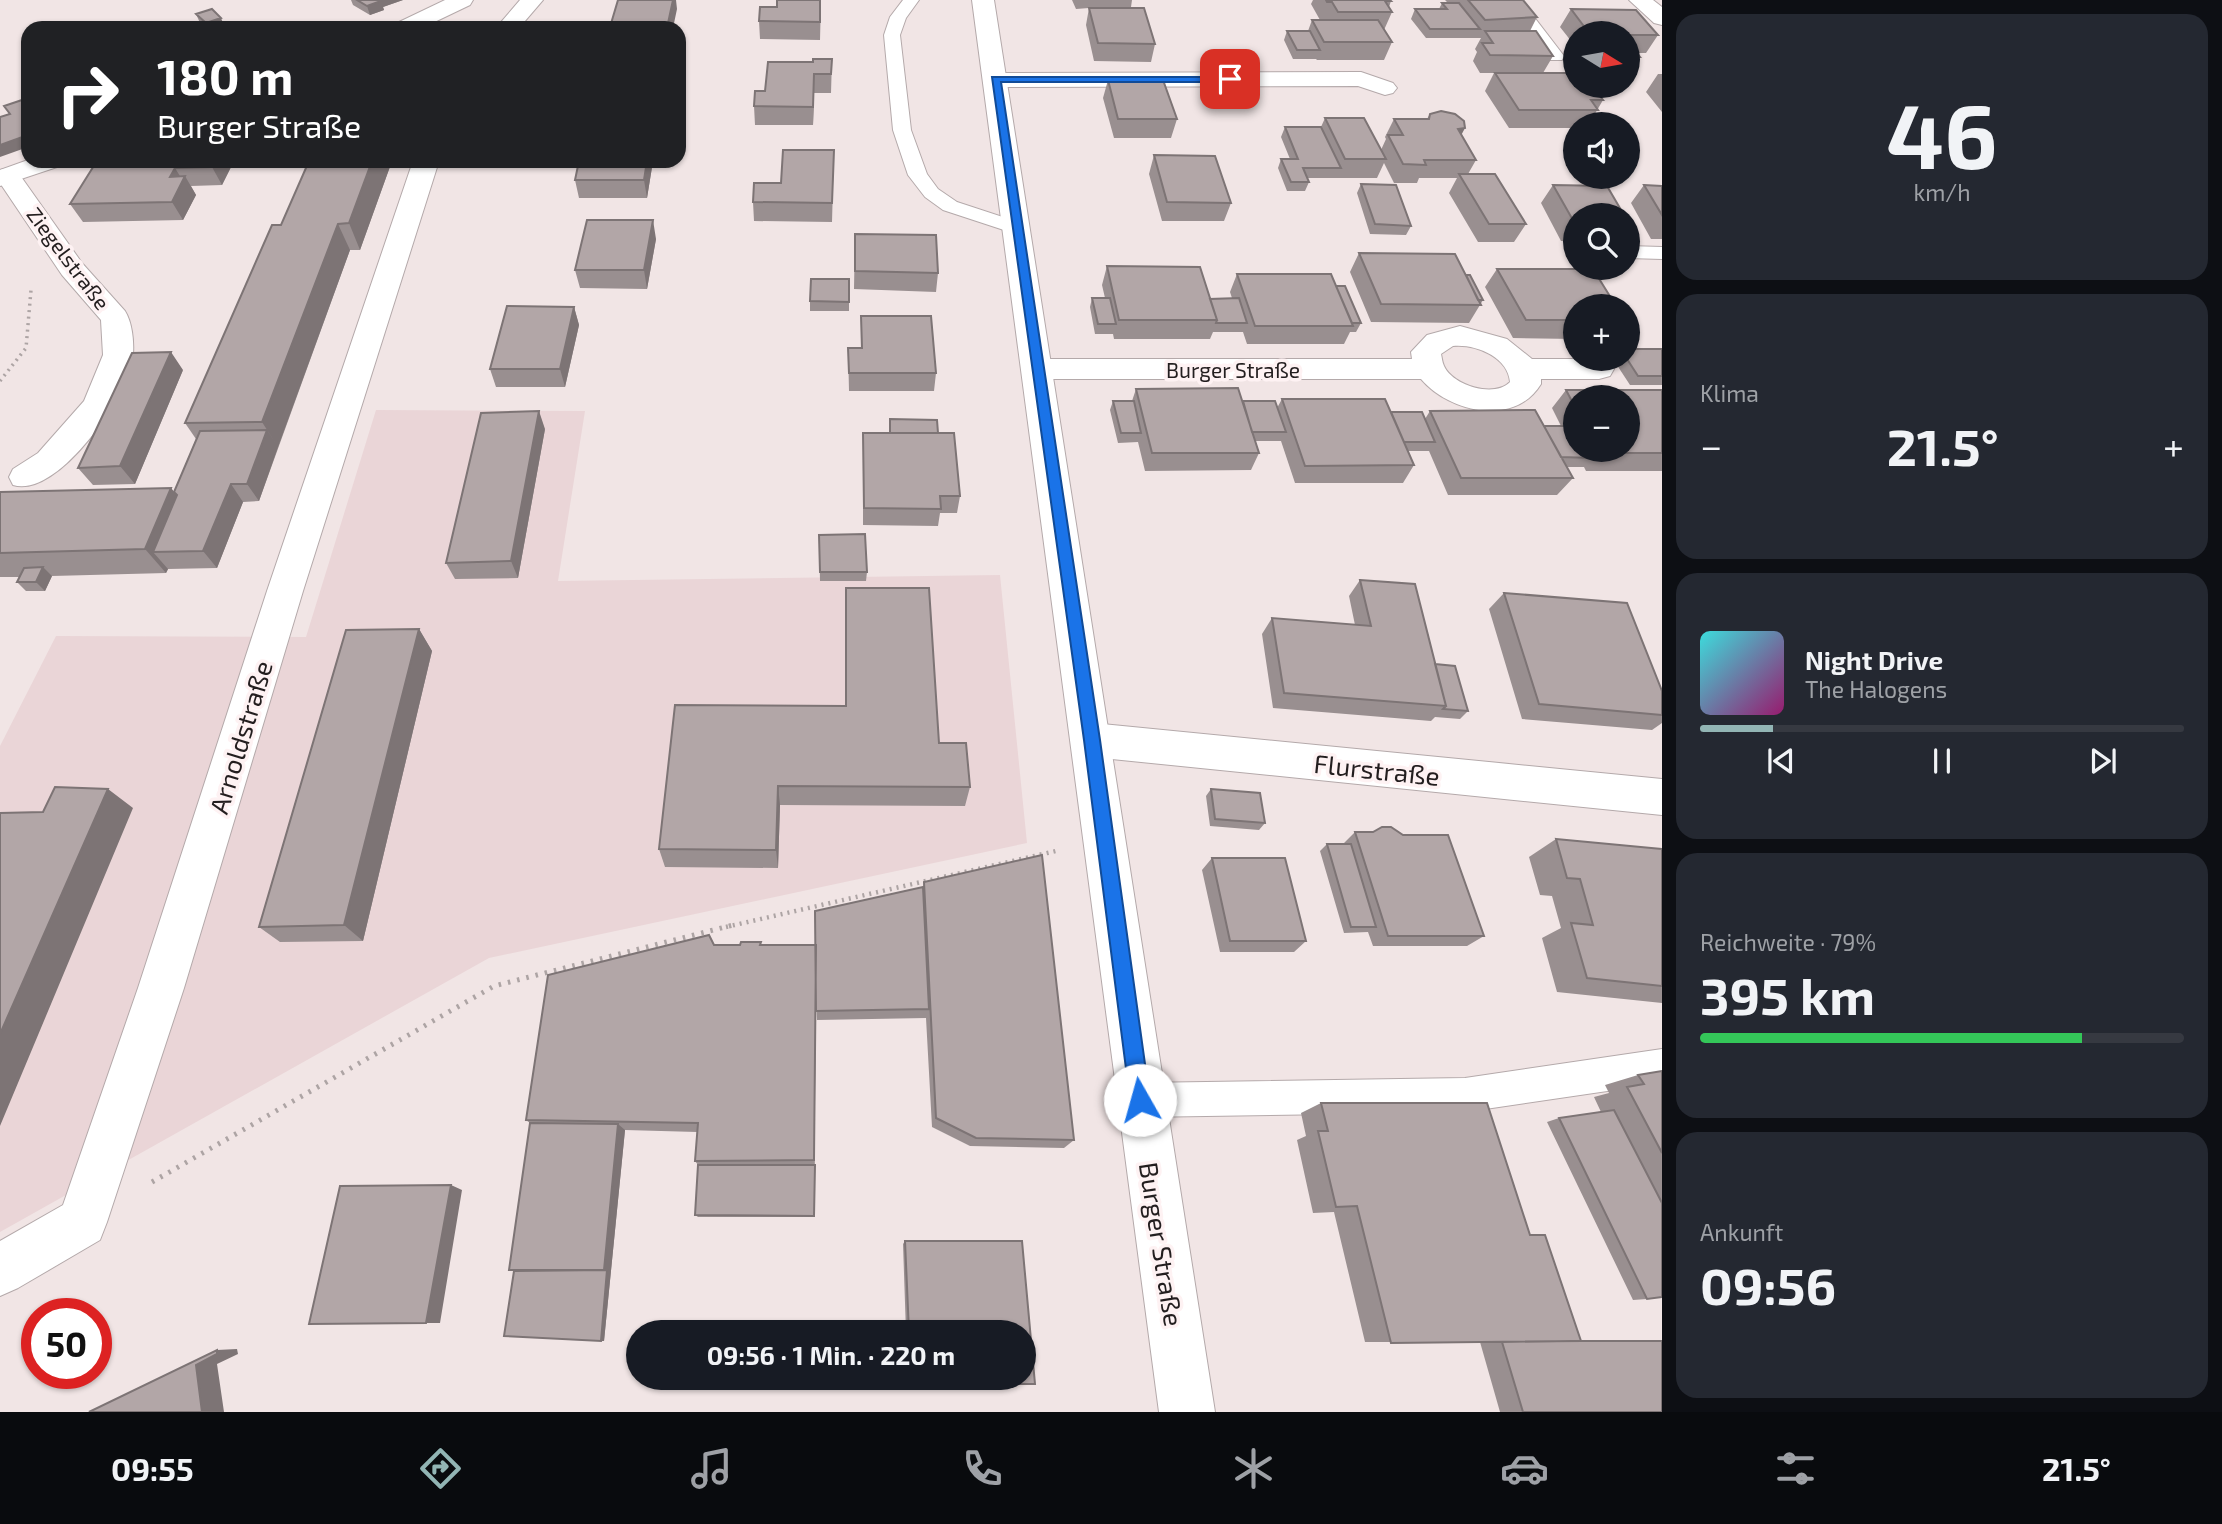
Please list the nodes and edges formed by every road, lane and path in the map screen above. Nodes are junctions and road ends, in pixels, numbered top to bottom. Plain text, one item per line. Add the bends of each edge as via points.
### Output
1 (462, 0) edge
2 (532, 0) edge
3 (911, 0) edge
4 (983, 0) edge
5 (1513, 0) edge
6 (1640, 0) edge
7 (1662, 18) edge
8 (419, 21) edge
9 (513, 21) edge
10 (1556, 57) edge
11 (996, 79) junction
12 (1385, 88) dead end
13 (30, 168) edge
14 (424, 168) edge
15 (4, 177) edge
16 (1017, 228) junction
17 (1640, 252) edge
18 (1662, 253) edge
19 (72, 269) junction
20 (1037, 369) junction
21 (1429, 369) junction
22 (1524, 369) junction
23 (1563, 369) edge
24 (0, 381) edge
25 (25, 477) dead end
26 (1092, 740) junction
27 (1662, 797) edge
28 (1105, 840) junction
29 (1662, 1066) edge
30 (1140, 1100) junction
31 (82, 1222) junction
32 (0, 1270) edge
33 (1187, 1412) edge

1 - 8 street
2 - 9 street
3 - 16 lane via 892,35 906,153 920,181 948,205
4 - 11 street, Burger Straße
5 - 10 lane
6 - 7 street
11 - 12 street via 1361,79
11 - 16 street, Burger Straße
13 - 15 street, Ziegelstraße
14 - 31 street, Arnoldstraße via 285,591 162,988
15 - 19 street, Ziegelstraße
16 - 20 street, Burger Straße
17 - 18 lane
19 - 24 path via 31,290 26,348
19 - 25 street, Ziegelstraße via 115,318 118,355 98,406 50,461
20 - 21 street, Burger Straße
20 - 26 street, Burger Straße
21 - 22 street via 1443,386 1494,401 1515,396 1526,384
21 - 22 street via 1426,352 1439,340 1459,337 1502,349
22 - 23 street
26 - 27 street, Flurstraße
26 - 28 street, Burger Straße
28 - 30 street, Burger Straße
28 - 31 path via 784,912 494,986
29 - 30 lane via 1465,1095
30 - 33 street, Burger Straße
31 - 32 street

